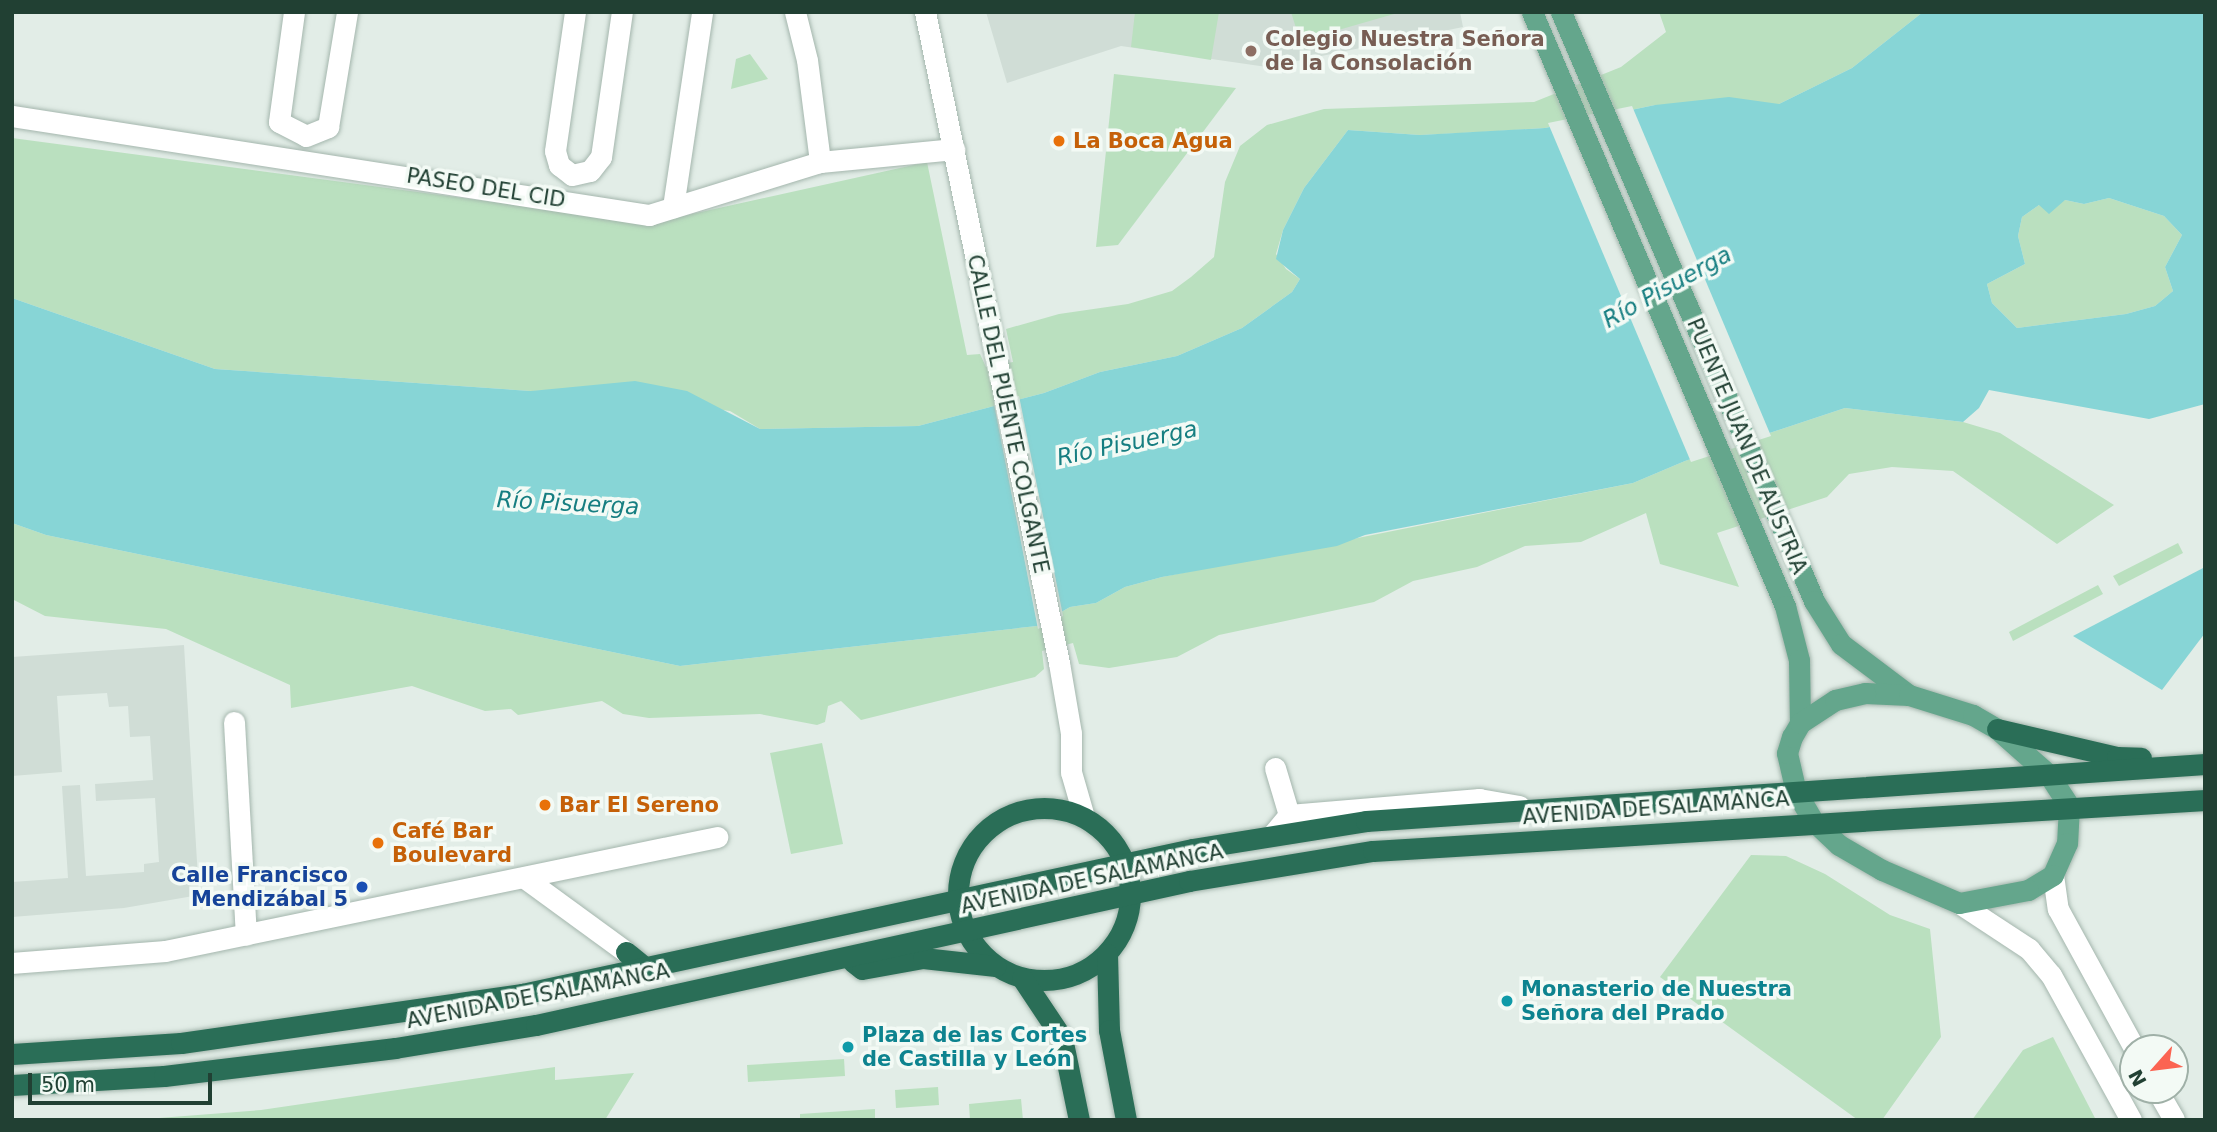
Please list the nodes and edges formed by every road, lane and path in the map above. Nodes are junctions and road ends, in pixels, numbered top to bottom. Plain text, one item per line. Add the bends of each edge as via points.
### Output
1 (294, 12) edge
2 (346, 12) edge
3 (575, 12) edge
4 (622, 12) edge
5 (702, 12) edge
6 (795, 12) edge
7 (925, 12) edge
8 (1532, 12) edge
9 (1561, 12) edge
10 (12, 116) edge
11 (954, 149) junction
12 (820, 162) junction
13 (673, 207) junction
14 (1909, 695) junction
15 (234, 722) dead end
16 (1800, 723) junction
17 (1997, 729) junction
18 (2205, 764) edge
19 (2170, 766) junction
20 (1275, 768) dead end
21 (2049, 775) junction
22 (1796, 792) junction
23 (2201, 803) edge
24 (2069, 806) junction
25 (1545, 811) junction
26 (1289, 816) junction
27 (1084, 817) junction
28 (1813, 821) junction
29 (1273, 834) junction
30 (717, 837) dead end
31 (1125, 863) junction
32 (2053, 875) junction
33 (526, 879) junction
34 (1130, 893) junction
35 (958, 899) junction
36 (1959, 903) junction
37 (966, 931) junction
38 (246, 934) junction
39 (626, 952) joint
40 (1107, 954) junction
41 (845, 957) junction
42 (12, 963) edge
43 (996, 966) junction
44 (646, 968) junction
45 (1022, 978) junction
46 (2126, 1034) edge
47 (12, 1054) edge
48 (12, 1085) edge
49 (2165, 1104) edge
50 (1080, 1120) edge
51 (1126, 1120) edge
52 (2131, 1120) edge
53 (2174, 1120) edge

1 - 2 street via 279,122 306,136 328,127
3 - 4 street via 555,151 559,165 572,175 590,171 601,157
5 - 13 street
6 - 12 street via 807,60
7 - 11 street, CALLE DEL PUENTE COLGANTE
8 - 16 main road, PUENTE JUAN DE AUSTRIA via 1776,588 1799,660
9 - 14 main road, PUENTE JUAN DE AUSTRIA via 1803,576 1841,644
10 - 13 street, PASEO DEL CID via 649,215
11 - 12 street, PASEO DEL CID
11 - 27 street, CALLE DEL PUENTE COLGANTE via 1059,663 1071,733 1071,772
12 - 13 street, PASEO DEL CID
14 - 16 main road via 1865,693 1835,699
14 - 17 main road via 1942,703
15 - 38 street
16 - 22 main road via 1787,753
17 - 19 highway
17 - 21 main road
18 - 19 highway, AVENIDA DE SALAMANCA
19 - 21 highway, AVENIDA DE SALAMANCA
20 - 26 street
21 - 22 highway, AVENIDA DE SALAMANCA
21 - 24 main road
22 - 25 highway, AVENIDA DE SALAMANCA
22 - 28 main road
23 - 24 highway, AVENIDA DE SALAMANCA
24 - 28 highway, AVENIDA DE SALAMANCA
24 - 32 main road via 2067,843
25 - 26 street, AVENIDA DE SALAMANCA via 1479,799
25 - 29 highway, AVENIDA DE SALAMANCA via 1366,821
26 - 29 street
27 - 31 highway via 1108,836
27 - 35 highway via 1040,807 997,821 967,855
28 - 34 highway, AVENIDA DE SALAMANCA via 1655,836 1373,851
28 - 36 main road via 1839,845 1882,870
29 - 31 highway, AVENIDA DE SALAMANCA
30 - 33 street
31 - 34 highway
31 - 35 highway, AVENIDA DE SALAMANCA
32 - 36 main road via 2028,890
32 - 46 street via 2058,909
33 - 38 street
33 - 39 street
34 - 37 highway, AVENIDA DE SALAMANCA
34 - 40 highway via 1128,915
35 - 37 highway
35 - 44 highway, AVENIDA DE SALAMANCA
36 - 52 street via 2029,949 2052,975
37 - 41 highway, AVENIDA DE SALAMANCA
37 - 43 highway
38 - 42 street via 165,951
39 - 44 highway
40 - 45 highway via 1072,976
40 - 51 highway via 1109,1030
41 - 43 highway via 862,969 923,958
41 - 48 highway, AVENIDA DE SALAMANCA via 582,1016 395,1048 164,1076
43 - 45 highway
44 - 47 highway, AVENIDA DE SALAMANCA via 388,1017 181,1043
45 - 50 highway via 1062,1038
49 - 53 street

